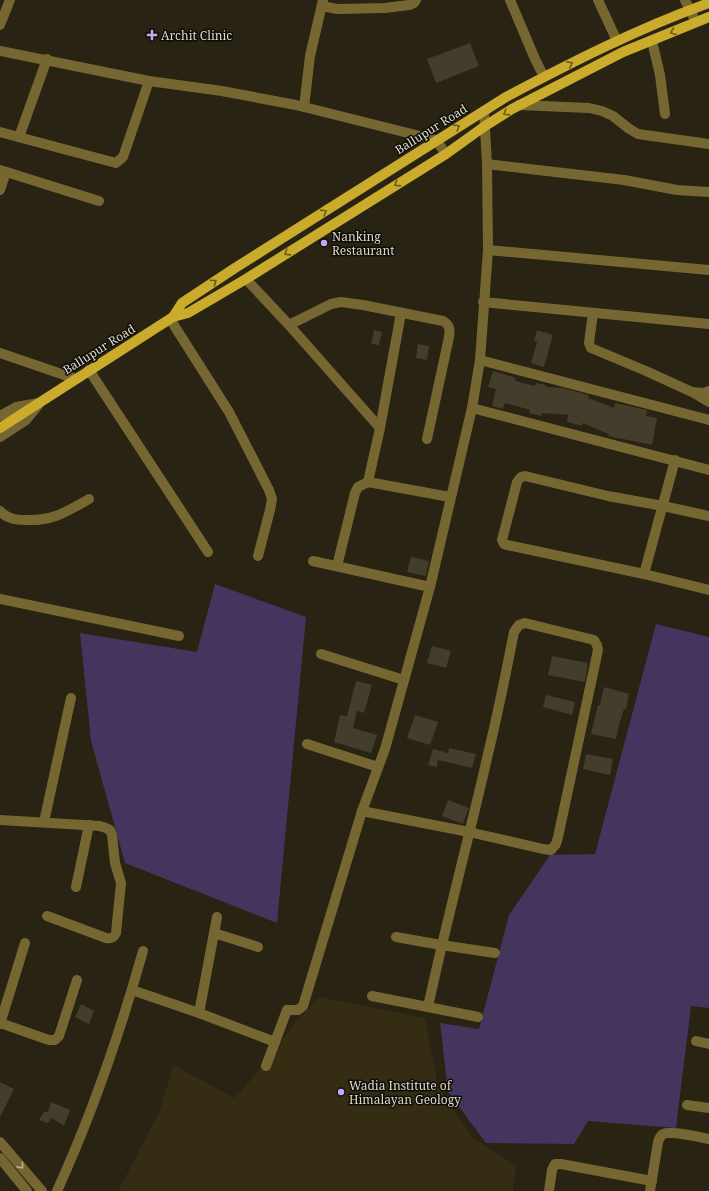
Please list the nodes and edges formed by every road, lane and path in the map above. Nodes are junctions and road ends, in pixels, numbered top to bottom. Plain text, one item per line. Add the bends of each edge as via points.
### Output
1 (416, 0) edge
2 (510, 0) edge
3 (598, 0) edge
4 (685, 0) edge
5 (323, 3) edge
6 (6, 5) edge
7 (709, 5) edge
8 (689, 10) junction
9 (709, 17) edge
10 (696, 22) junction
11 (0, 25) edge
12 (652, 40) junction
13 (617, 41) junction
14 (0, 51) edge
15 (47, 60) junction
16 (545, 76) junction
17 (149, 81) junction
18 (519, 105) junction
19 (304, 107) junction
20 (484, 111) junction
21 (665, 114) dead end
22 (485, 126) junction
23 (0, 132) edge
24 (19, 137) junction
25 (436, 140) junction
26 (709, 144) edge
27 (446, 154) junction
28 (487, 164) junction
29 (3, 171) edge
30 (0, 190) edge
31 (709, 192) edge
32 (99, 200) dead end
33 (488, 250) junction
34 (709, 270) edge
35 (246, 279) junction
36 (483, 302) junction
37 (401, 313) junction
38 (594, 313) junction
39 (172, 318) junction
40 (709, 324) edge
41 (289, 325) junction
42 (0, 353) edge
43 (480, 360) junction
44 (89, 370) junction
45 (76, 379) junction
46 (709, 391) edge
47 (692, 392) junction
48 (40, 402) junction
49 (709, 402) edge
50 (472, 408) junction
51 (0, 416) edge
52 (709, 420) edge
53 (0, 428) edge
54 (380, 428) junction
55 (0, 437) edge
56 (427, 439) dead end
57 (674, 460) junction
58 (709, 470) edge
59 (368, 482) junction
60 (450, 498) junction
61 (89, 499) dead end
62 (663, 506) junction
63 (0, 511) edge
64 (709, 516) edge
65 (208, 552) dead end
66 (258, 556) dead end
67 (313, 561) dead end
68 (337, 566) junction
69 (644, 574) junction
70 (430, 587) junction
71 (709, 590) edge
72 (0, 599) edge
73 (179, 636) dead end
74 (321, 654) dead end
75 (404, 680) junction
76 (71, 698) dead end
77 (307, 744) dead end
78 (378, 767) junction
79 (362, 811) junction
80 (0, 820) edge
81 (44, 822) junction
82 (89, 825) junction
83 (469, 832) junction
84 (76, 887) dead end
85 (47, 916) dead end
86 (217, 917) dead end
87 (214, 933) junction
88 (396, 937) dead end
89 (25, 943) dead end
90 (442, 945) junction
91 (258, 947) dead end
92 (143, 951) dead end
93 (495, 953) dead end
94 (77, 980) dead end
95 (132, 990) junction
96 (372, 996) dead end
97 (428, 1007) junction
98 (199, 1013) junction
99 (478, 1017) dead end
100 (0, 1024) edge
101 (696, 1041) dead end
102 (275, 1042) junction
103 (709, 1044) edge
104 (266, 1066) dead end
105 (687, 1105) dead end
106 (709, 1108) edge
107 (709, 1139) edge
108 (0, 1142) edge
109 (0, 1158) edge
110 (651, 1186) edge
111 (27, 1191) edge
112 (42, 1191) edge
113 (57, 1191) edge
114 (549, 1191) edge

1 - 5 street via 409,5 385,8 337,8
2 - 16 street
3 - 13 street
4 - 8 street
5 - 19 street via 310,56
6 - 11 street
7 - 8 main road, Ballupur Road
8 - 10 street
8 - 13 main road, Ballupur Road
9 - 10 main road
10 -> 12 main road
12 - 18 main road
12 - 21 street
16 -> 13 main road, Ballupur Road
14 - 15 street
15 - 17 street
15 - 24 street
16 - 20 main road, Ballupur Road
17 - 19 street via 222,91
17 - 24 street via 123,157 116,163
18 -> 22 main road
18 - 26 street via 589,108 613,116 638,134
19 - 25 street
20 - 22 street
25 -> 20 main road, Ballupur Road
22 - 27 main road
22 - 28 street
23 - 24 street
25 - 27 street
39 -> 25 main road, Ballupur Road via 182,303
27 -> 35 main road
28 - 31 street via 624,180 677,190
28 - 33 street
29 - 30 street
29 - 32 street
33 - 34 street
33 - 36 street
35 - 39 main road via 188,313
35 - 41 street
36 - 38 street
36 - 43 street
37 - 41 street via 341,302 331,304
37 - 54 street
37 - 56 street via 443,321 449,327
38 - 40 street
38 - 47 street via 589,343 591,348
39 - 44 main road, Ballupur Road
39 - 66 street via 229,412 269,490 272,500
41 - 54 street
42 - 45 street
43 - 50 street
43 - 52 street
44 - 45 main road, Ballupur Road
44 - 65 street
45 - 48 main road, Ballupur Road
46 - 47 street
47 - 49 street
48 - 51 street via 16,407
48 - 53 main road, Ballupur Road
48 - 55 street via 26,420
50 - 57 street
50 - 60 street
54 - 59 street
57 - 58 street
57 - 62 street
59 - 60 street
59 - 68 street via 358,487 355,493
60 - 70 street
61 - 63 street via 60,515 37,520 17,520
62 - 64 street
62 - 69 street
62 - 69 street via 525,476 517,482 512,498 502,535 504,544
67 - 68 street
68 - 70 street
69 - 71 street
70 - 75 street
72 - 73 street
74 - 75 street
75 - 78 street
76 - 81 street
77 - 78 street
78 - 79 street
79 - 83 street
79 - 102 street via 303,1006 298,1010 287,1010
80 - 81 street
81 - 82 street
82 - 84 street
82 - 85 street via 106,828 112,835 115,864 121,883 116,933 110,939
83 - 83 street via 543,849 551,850 556,844 598,650 594,640 525,623 516,628
83 - 90 street
86 - 87 street
87 - 91 street
87 - 98 street
88 - 90 street
89 - 100 street
90 - 93 street
90 - 97 street
92 - 95 street
94 - 100 street via 59,1036 55,1040
95 - 98 street
95 - 113 street via 101,1084
96 - 97 street
97 - 99 street
98 - 102 street
101 - 103 street
102 - 104 street
105 - 106 street
107 - 110 street via 670,1133 662,1135 658,1142
108 -> 112 street
109 - 111 street
110 - 114 street via 554,1164

